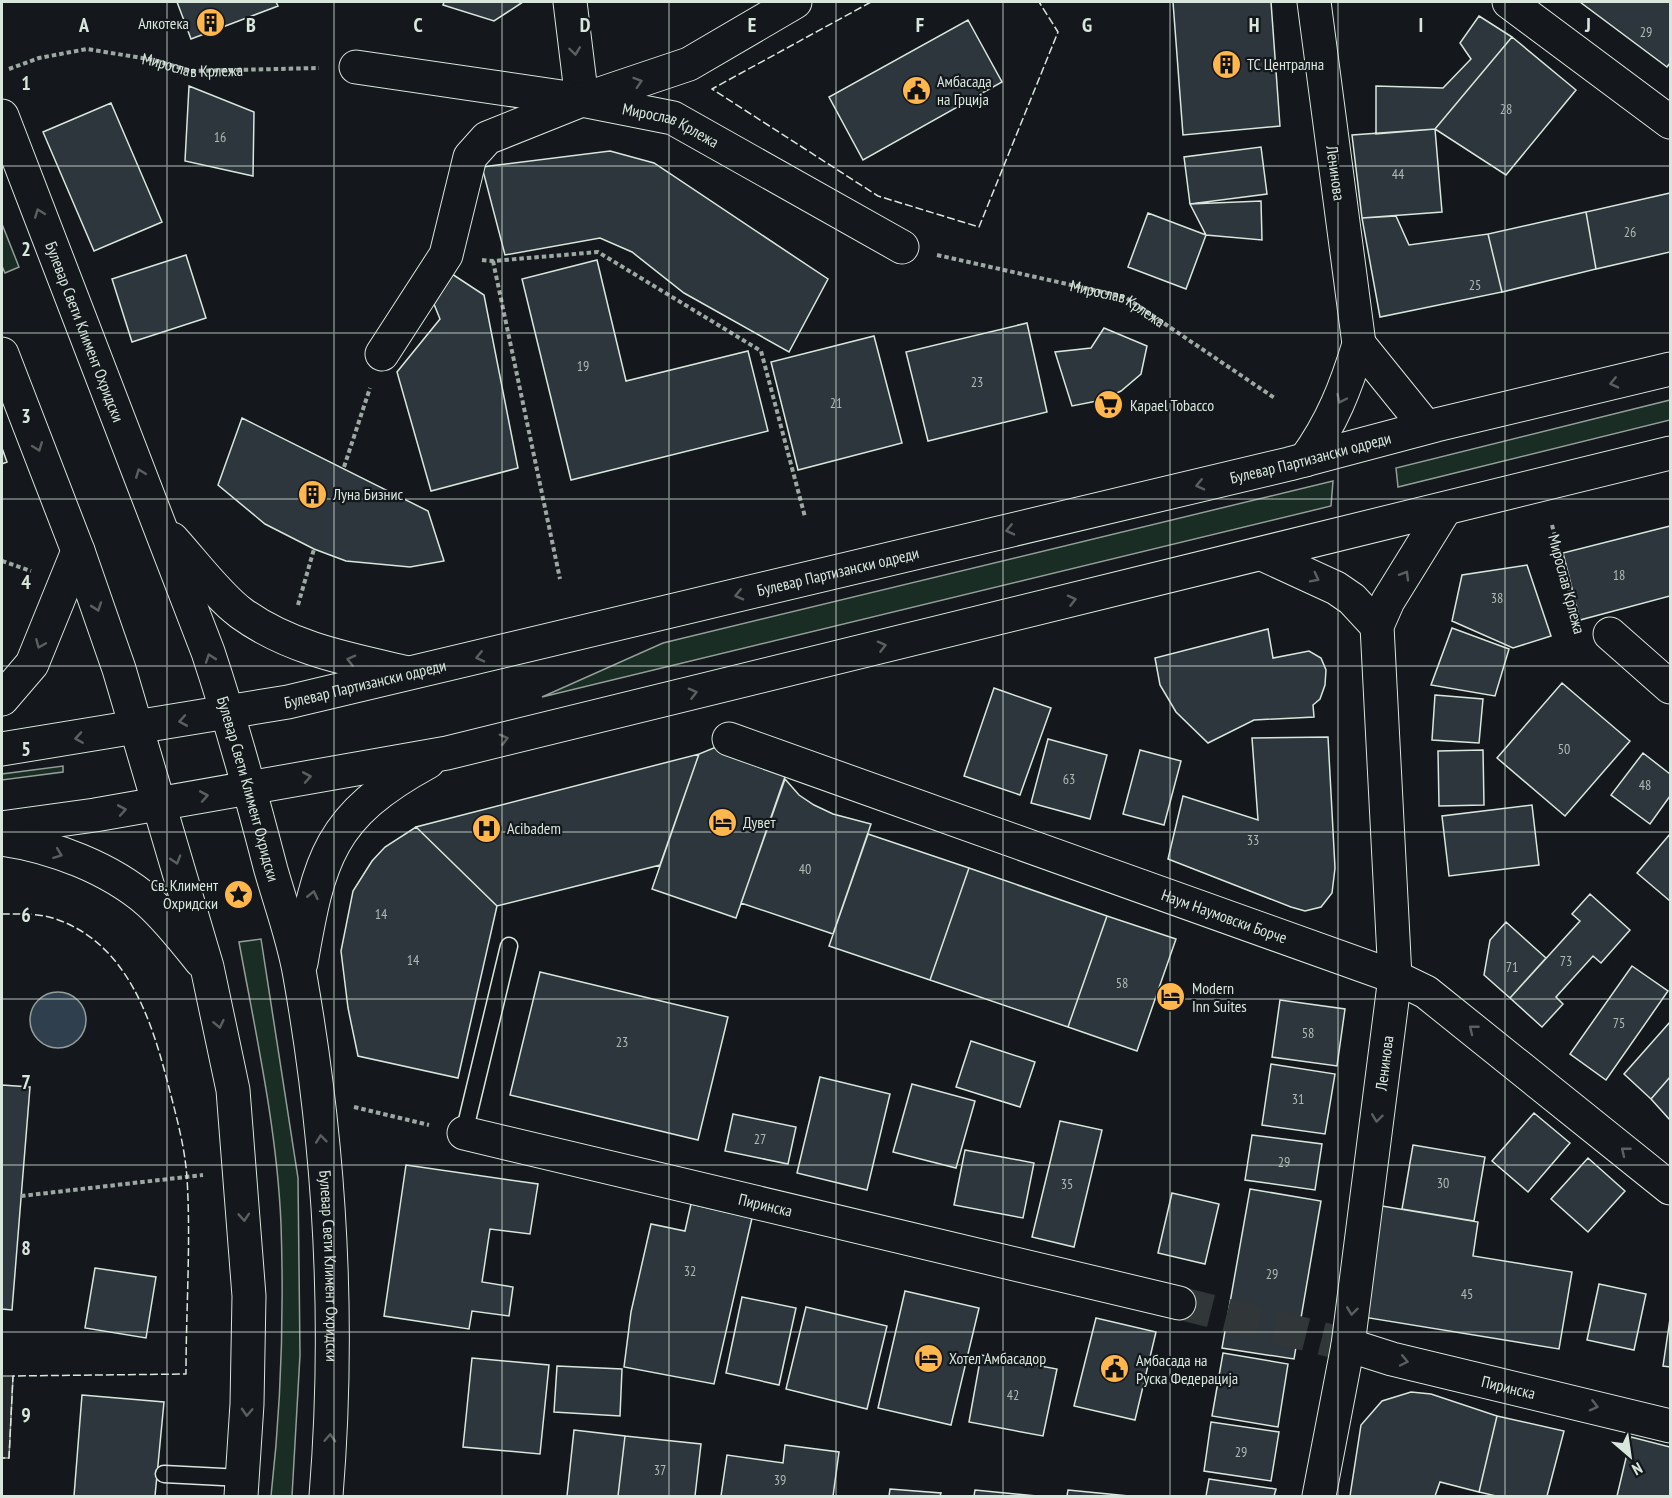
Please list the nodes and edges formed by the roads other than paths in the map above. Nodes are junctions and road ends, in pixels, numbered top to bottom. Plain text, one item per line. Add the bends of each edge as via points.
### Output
1 (570, 2) edge
2 (795, 2) edge
3 (1314, 2) edge
4 (1509, 2) edge
5 (356, 67) road end
6 (582, 100) junction
7 (2, 116) edge
8 (1671, 122) edge
9 (902, 247) road end
10 (1359, 344) junction
11 (2, 354) edge
12 (382, 354) road end
13 (1671, 369) edge
14 (1426, 427) junction
15 (1671, 453) edge
16 (1305, 460) junction
17 (1445, 509) junction
18 (161, 528) junction
19 (78, 551) junction
20 (1262, 554) junction
21 (1377, 626) junction
22 (1610, 634) road end
23 (408, 674) junction
24 (1671, 687) edge
25 (2, 699) edge
26 (229, 713) junction
27 (137, 729) junction
28 (729, 739) dead end
29 (2, 749) edge
30 (447, 753) junction
31 (249, 788) junction
32 (159, 804) junction
33 (2, 828) edge
34 (2, 839) edge
35 (509, 946) dead end
36 (207, 967) junction
37 (300, 974) junction
38 (1395, 977) junction
39 (464, 1133) joint
40 (1671, 1188) edge
41 (1179, 1303) tunnel mouth
42 (1348, 1345) junction
43 (1671, 1426) edge
44 (164, 1474) dead end
45 (241, 1487) edge
46 (326, 1497) edge
47 (1319, 1497) edge

1 -> 6 street
6 -> 2 street via 690,64
3 - 10 street, Ленинова
4 - 8 street
5 - 6 street, Мирослав Крлежа
6 - 9 street, Мирослав Крлежа via 673,118
6 - 12 street via 487,138 470,156 446,255
18 -> 7 street, Булевар Свети Климент Охридски
10 - 14 street
10 -> 16 street, Ленинова via 1345,390 1325,433
11 -> 19 street
13 -> 14 street, Булевар Партизански одреди
14 - 16 street, Булевар Партизански одреди
15 - 17 street
16 -> 23 street, Булевар Партизански одреди
17 - 20 street
21 -> 17 street, Ленинова via 1388,601
23 -> 18 street via 318,652 282,638 240,612
26 -> 18 street, Булевар Свети Климент Охридски
19 -> 25 street via 32,664
19 -> 27 street
20 -> 21 street via 1335,588 1352,599
30 -> 20 street
21 - 38 street, Ленинова
22 - 24 street, Мирослав Крлежа
23 - 26 street, Булевар Партизански одреди
26 -> 27 street, Булевар Партизански одреди
26 - 31 street, Булевар Свети Климент Охридски
27 -> 29 street, Булевар Партизански одреди
27 - 32 street
28 - 38 street, Наум Наумовски Борче
31 -> 30 street
37 -> 30 street via 313,894 335,841 375,796
32 -> 31 street
31 - 37 street, Булевар Свети Климент Охридски
33 -> 32 street
32 -> 36 street
34 -> 36 street via 30,843 106,872 148,902
35 - 39 lane
36 -> 45 street via 233,1090 242,1175 249,1296
46 -> 37 street, Булевар Свети Климент Охридски via 333,1376 331,1270 318,1105
40 -> 38 street, Наум Наумовски Борче via 1426,992
38 -> 42 street, Ленинова
39 - 41 street, Пиринска
42 -> 43 street, Пиринска
42 - 47 street, Ленинова
44 - 45 lane

